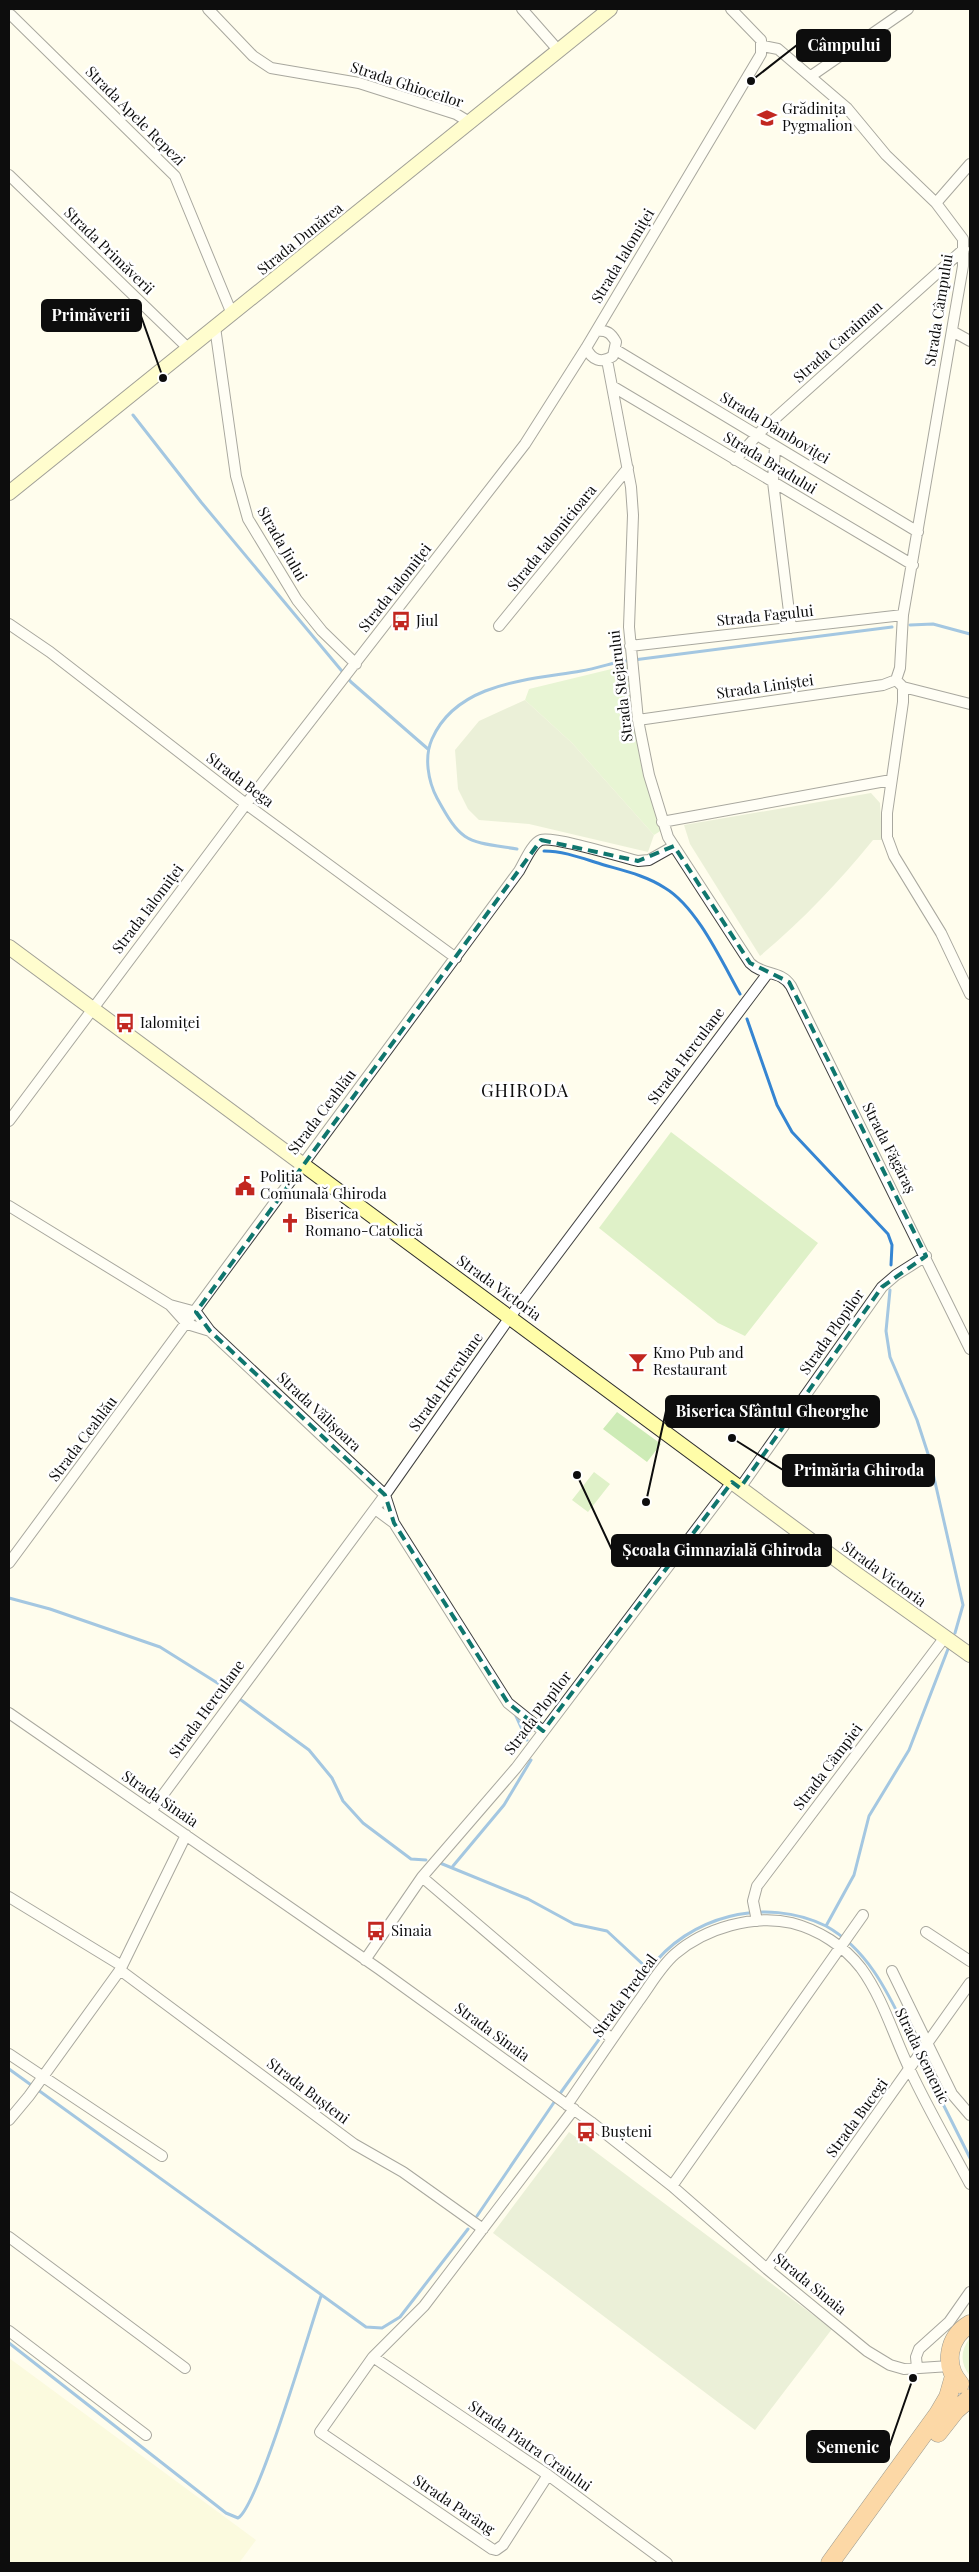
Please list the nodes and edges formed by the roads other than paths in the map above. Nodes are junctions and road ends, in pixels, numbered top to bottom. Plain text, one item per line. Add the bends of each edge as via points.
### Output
1 (208, 9) edge
2 (522, 9) edge
3 (610, 9) edge
4 (732, 9) edge
5 (908, 9) edge
6 (11, 13) edge
7 (763, 46) junction
8 (559, 51) junction
9 (811, 76) junction
10 (470, 123) junction
11 (970, 164) edge
12 (9, 175) edge
13 (936, 203) junction
14 (964, 249) junction
15 (232, 314) junction
16 (215, 327) junction
17 (596, 331) junction
18 (952, 331) junction
19 (970, 341) edge
20 (586, 348) junction
21 (188, 349) junction
22 (616, 350) junction
23 (607, 360) junction
24 (612, 386) junction
25 (758, 435) junction
26 (775, 446) junction
27 (735, 460) junction
28 (628, 468) junction
29 (773, 482) junction
30 (9, 493) edge
31 (918, 532) junction
32 (913, 566) junction
33 (903, 615) junction
34 (9, 624) edge
35 (499, 626) dead end
36 (791, 628) junction
37 (631, 649) junction
38 (353, 668) junction
39 (899, 684) junction
40 (970, 704) edge
41 (638, 720) junction
42 (891, 780) junction
43 (246, 804) junction
44 (662, 822) junction
45 (674, 846) junction
46 (9, 947) edge
47 (456, 958) junction
48 (768, 973) junction
49 (970, 994) edge
50 (92, 1009) junction
51 (9, 1121) edge
52 (302, 1164) junction
53 (9, 1206) edge
54 (926, 1256) junction
55 (510, 1317) junction
56 (192, 1318) junction
57 (970, 1349) edge
58 (736, 1485) junction
59 (380, 1502) junction
60 (394, 1523) junction
61 (9, 1563) edge
62 (945, 1637) junction
63 (966, 1652) edge
64 (9, 1713) edge
65 (543, 1731) junction
66 (150, 1811) junction
67 (186, 1835) junction
68 (422, 1877) junction
69 (9, 1897) edge
70 (756, 1915) junction
71 (863, 1915) dead end
72 (926, 1932) dead end
73 (845, 1941) junction
74 (365, 1960) junction
75 (970, 1960) edge
76 (121, 1969) junction
77 (892, 1971) dead end
78 (970, 1982) edge
79 (610, 2037) junction
80 (925, 2047) junction
81 (9, 2054) edge
82 (913, 2066) junction
83 (42, 2078) junction
84 (567, 2105) junction
85 (970, 2115) edge
86 (9, 2120) edge
87 (162, 2156) dead end
88 (970, 2184) edge
89 (672, 2186) junction
90 (482, 2229) junction
91 (9, 2237) edge
92 (767, 2269) junction
93 (970, 2292) edge
94 (970, 2324) edge
95 (9, 2331) edge
96 (373, 2358) junction
97 (185, 2368) dead end
98 (917, 2368) junction
99 (952, 2371) junction
100 (970, 2392) edge
101 (970, 2398) edge
102 (320, 2432) joint
103 (146, 2435) dead end
104 (548, 2475) junction
105 (667, 2563) edge
106 (830, 2563) edge
107 (844, 2563) edge

1 - 10 street, Strada Ghioceilor via 253,56 271,68 359,83 456,114
2 - 8 street
3 - 8 street, Strada Dunărea
4 - 7 street
5 - 9 street
6 - 15 street, Strada Apele Repezi via 175,176
7 - 9 street, Strada Câmpului via 778,49
7 - 17 street, Strada Ialomiței via 762,54
8 - 10 street, Strada Dunărea
9 - 13 street, Strada Câmpului via 847,108 886,155
10 - 15 street, Strada Dunărea
11 - 13 street
12 - 21 street, Strada Primăverii
13 - 14 street, Strada Câmpului via 960,233
14 - 18 street, Strada Câmpului
14 - 25 street, Strada Caraiman
15 - 16 street, Strada Dunărea
16 - 21 street, Strada Dunărea
16 - 38 street, Strada Jiului via 236,476 248,518 297,600
17 - 20 street, Strada Ialomiței
17 - 22 street via 605,330 612,335
18 - 19 street
18 - 31 street, Strada Câmpului
20 - 23 street via 598,361
20 - 38 street, Strada Ialomiței via 525,444
21 - 30 street, Strada Dunărea
22 - 23 street
22 - 25 street, Strada Dâmboviței
23 - 24 street, Strada Stejarului
24 - 27 street, Strada Bradului
24 - 28 street, Strada Stejarului
25 - 26 street, Strada Dâmboviței
25 - 27 street, Strada Caraiman
26 - 29 street
26 - 31 street, Strada Dâmboviței
27 - 29 street, Strada Bradului
28 - 35 street, Strada Ialomicioara
28 - 37 street, Strada Stejarului via 633,515 629,610
29 - 32 street, Strada Bradului
29 - 36 street
31 - 32 street, Strada Câmpului
32 - 33 street, Strada Câmpului
33 - 36 street, Strada Fagului
33 - 39 street, Strada Câmpului
34 - 43 street, Strada Bega
36 - 37 street, Strada Fagului
37 - 41 street, Strada Stejarului
38 - 43 street, Strada Ialomiței
39 - 40 street
39 - 41 street, Strada Liniștei
39 - 42 street, Strada Câmpului via 903,702
41 - 44 street, Strada Stejarului
42 - 44 street
42 - 49 street, Strada Câmpului via 887,820 890,846 941,933
43 - 47 street, Strada Bega
43 - 50 street, Strada Ialomiței
44 - 45 street, Strada Stejarului
45 - 47 street, Strada Ceahlău via 649,860 638,861 556,840 541,840
45 - 48 street, Strada Stejarului via 750,962
46 - 50 street, Strada Victoria
47 - 52 street, Strada Ceahlău
48 - 54 street, Strada Făgăraș via 782,976 790,986
48 - 55 street, Strada Herculane
50 - 51 street, Strada Ialomiței
50 - 52 street, Strada Victoria
52 - 55 street, Strada Victoria
52 - 56 street, Strada Ceahlău
53 - 56 street
54 - 57 street, Strada Făgăraș
54 - 58 street, Strada Plopilor via 882,1287
55 - 58 street, Strada Victoria
55 - 59 street, Strada Herculane
56 - 59 street, Strada Vălișoara via 210,1331
56 - 61 street, Strada Ceahlău
58 - 62 street, Strada Victoria
58 - 65 street, Strada Plopilor
59 - 60 street, Strada Vălișoara
59 - 60 street, Strada Vălișoara
59 - 66 street, Strada Herculane
60 - 65 street, Strada Vălișoara via 508,1703
62 - 63 street, Strada Victoria
62 - 70 street, Strada Câmpiei via 758,1886 754,1894
64 - 66 street, Strada Sinaia
65 - 68 street, Strada Plopilor via 516,1768
66 - 67 street, Strada Sinaia
67 - 74 street, Strada Sinaia
67 - 76 street
68 - 74 street, Strada Plopilor
68 - 79 street
69 - 76 street, Strada Bușteni
70 - 73 street, Strada Predeal via 797,1924
70 - 79 street, Strada Predeal via 692,1942 676,1954
71 - 73 street
72 - 75 street
73 - 82 street, Strada Semenic
73 - 89 street
74 - 84 street, Strada Sinaia
76 - 83 street
76 - 90 street, Strada Bușteni via 354,2144 403,2172
77 - 80 street
78 - 80 street, Strada Bucegi
79 - 84 street, Strada Predeal
80 - 82 street, Strada Bucegi
80 - 85 street via 952,2094
81 - 83 street
82 - 88 street, Strada Semenic
82 - 92 street, Strada Bucegi
83 - 86 street
83 - 87 street
84 - 89 street, Strada Sinaia
84 - 90 street, Strada Predeal
89 - 92 street, Strada Sinaia
90 - 96 street, Strada Predeal via 424,2306
91 - 97 street
92 - 98 street, Strada Sinaia via 880,2360 904,2369
93 - 98 street via 949,2322 920,2349 916,2357
94 - 99 highway via 953,2341 949,2353
95 - 103 street
96 - 102 street, Strada Predeal
96 - 104 street, Strada Piatra Craiului
98 - 99 street, Strada Sinaia
99 - 100 highway
99 - 106 highway via 948,2397 938,2414
101 - 107 highway via 950,2416
102 - 104 street, Strada Parâng via 496,2550 503,2545
104 - 105 street, Strada Piatra Craiului

